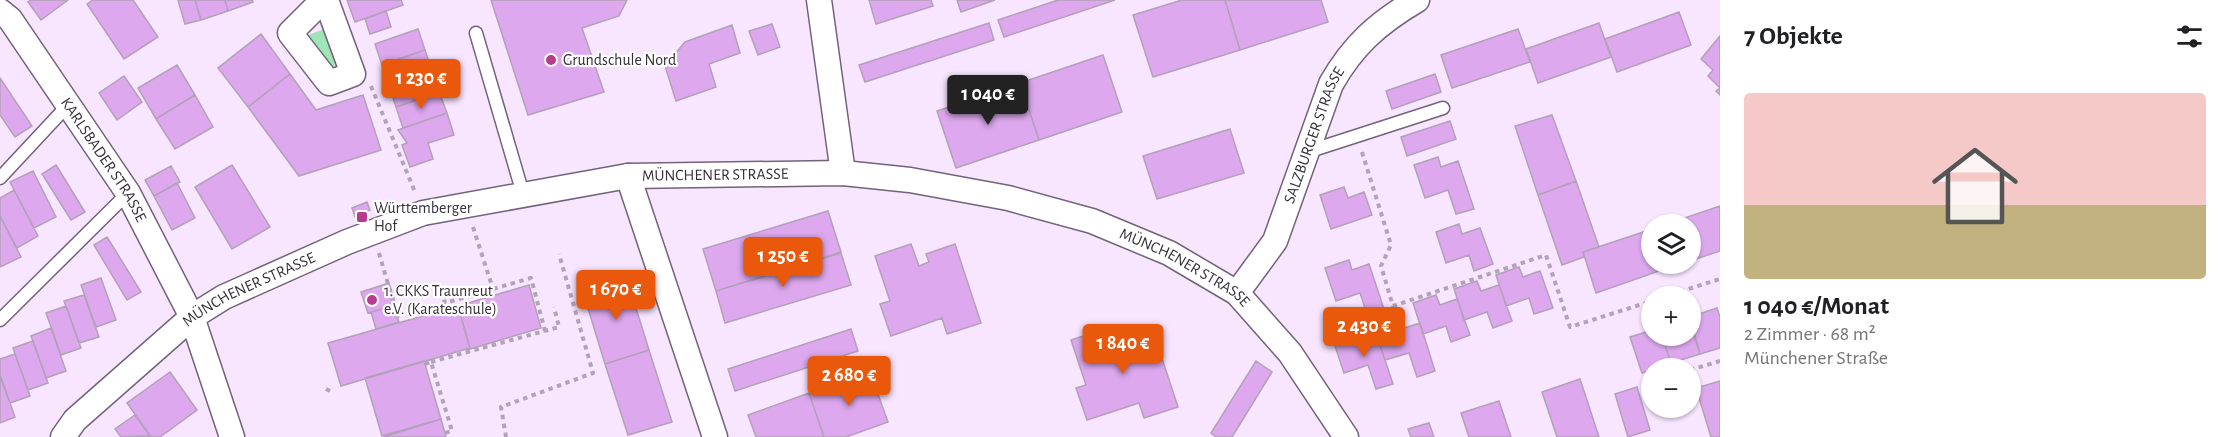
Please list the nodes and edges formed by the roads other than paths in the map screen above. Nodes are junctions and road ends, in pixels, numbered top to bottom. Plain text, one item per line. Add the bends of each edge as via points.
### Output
1 (325, 0) edge
2 (819, 0) edge
3 (1417, 0) edge
4 (3, 20) edge
5 (476, 33) dead end
6 (69, 104) junction
7 (1443, 108) dead end
8 (1308, 149) junction
9 (843, 173) junction
10 (628, 176) junction
11 (0, 178) edge
12 (521, 187) dead end
13 (128, 194) junction
14 (1237, 293) junction
15 (192, 317) junction
16 (0, 320) edge
17 (231, 436) edge
18 (63, 437) edge
19 (714, 437) edge
20 (1346, 437) edge

1 - 1 street via 353,74 329,83 290,33
2 - 9 street
3 - 8 street, SALZBURGER STRASSE via 1358,43 1342,64 1330,84
4 - 6 street, KARLSBADER STRASSE
5 - 12 lane
6 - 11 lane
6 - 13 street, KARLSBADER STRASSE
7 - 8 lane
8 - 14 street, SALZBURGER STRASSE via 1275,241
9 - 10 street, MÜNCHENER STRASSE
9 - 14 street, MÜNCHENER STRASSE via 910,180 1008,198 1092,221 1169,253
10 - 15 street, MÜNCHENER STRASSE via 423,213 224,297
10 - 19 street
13 - 15 street, KARLSBADER STRASSE
13 - 16 lane
14 - 20 street, MÜNCHENER STRASSE via 1290,353
15 - 17 street, KARLSBADER STRASSE
15 - 18 street, MÜNCHENER STRASSE via 75,420

